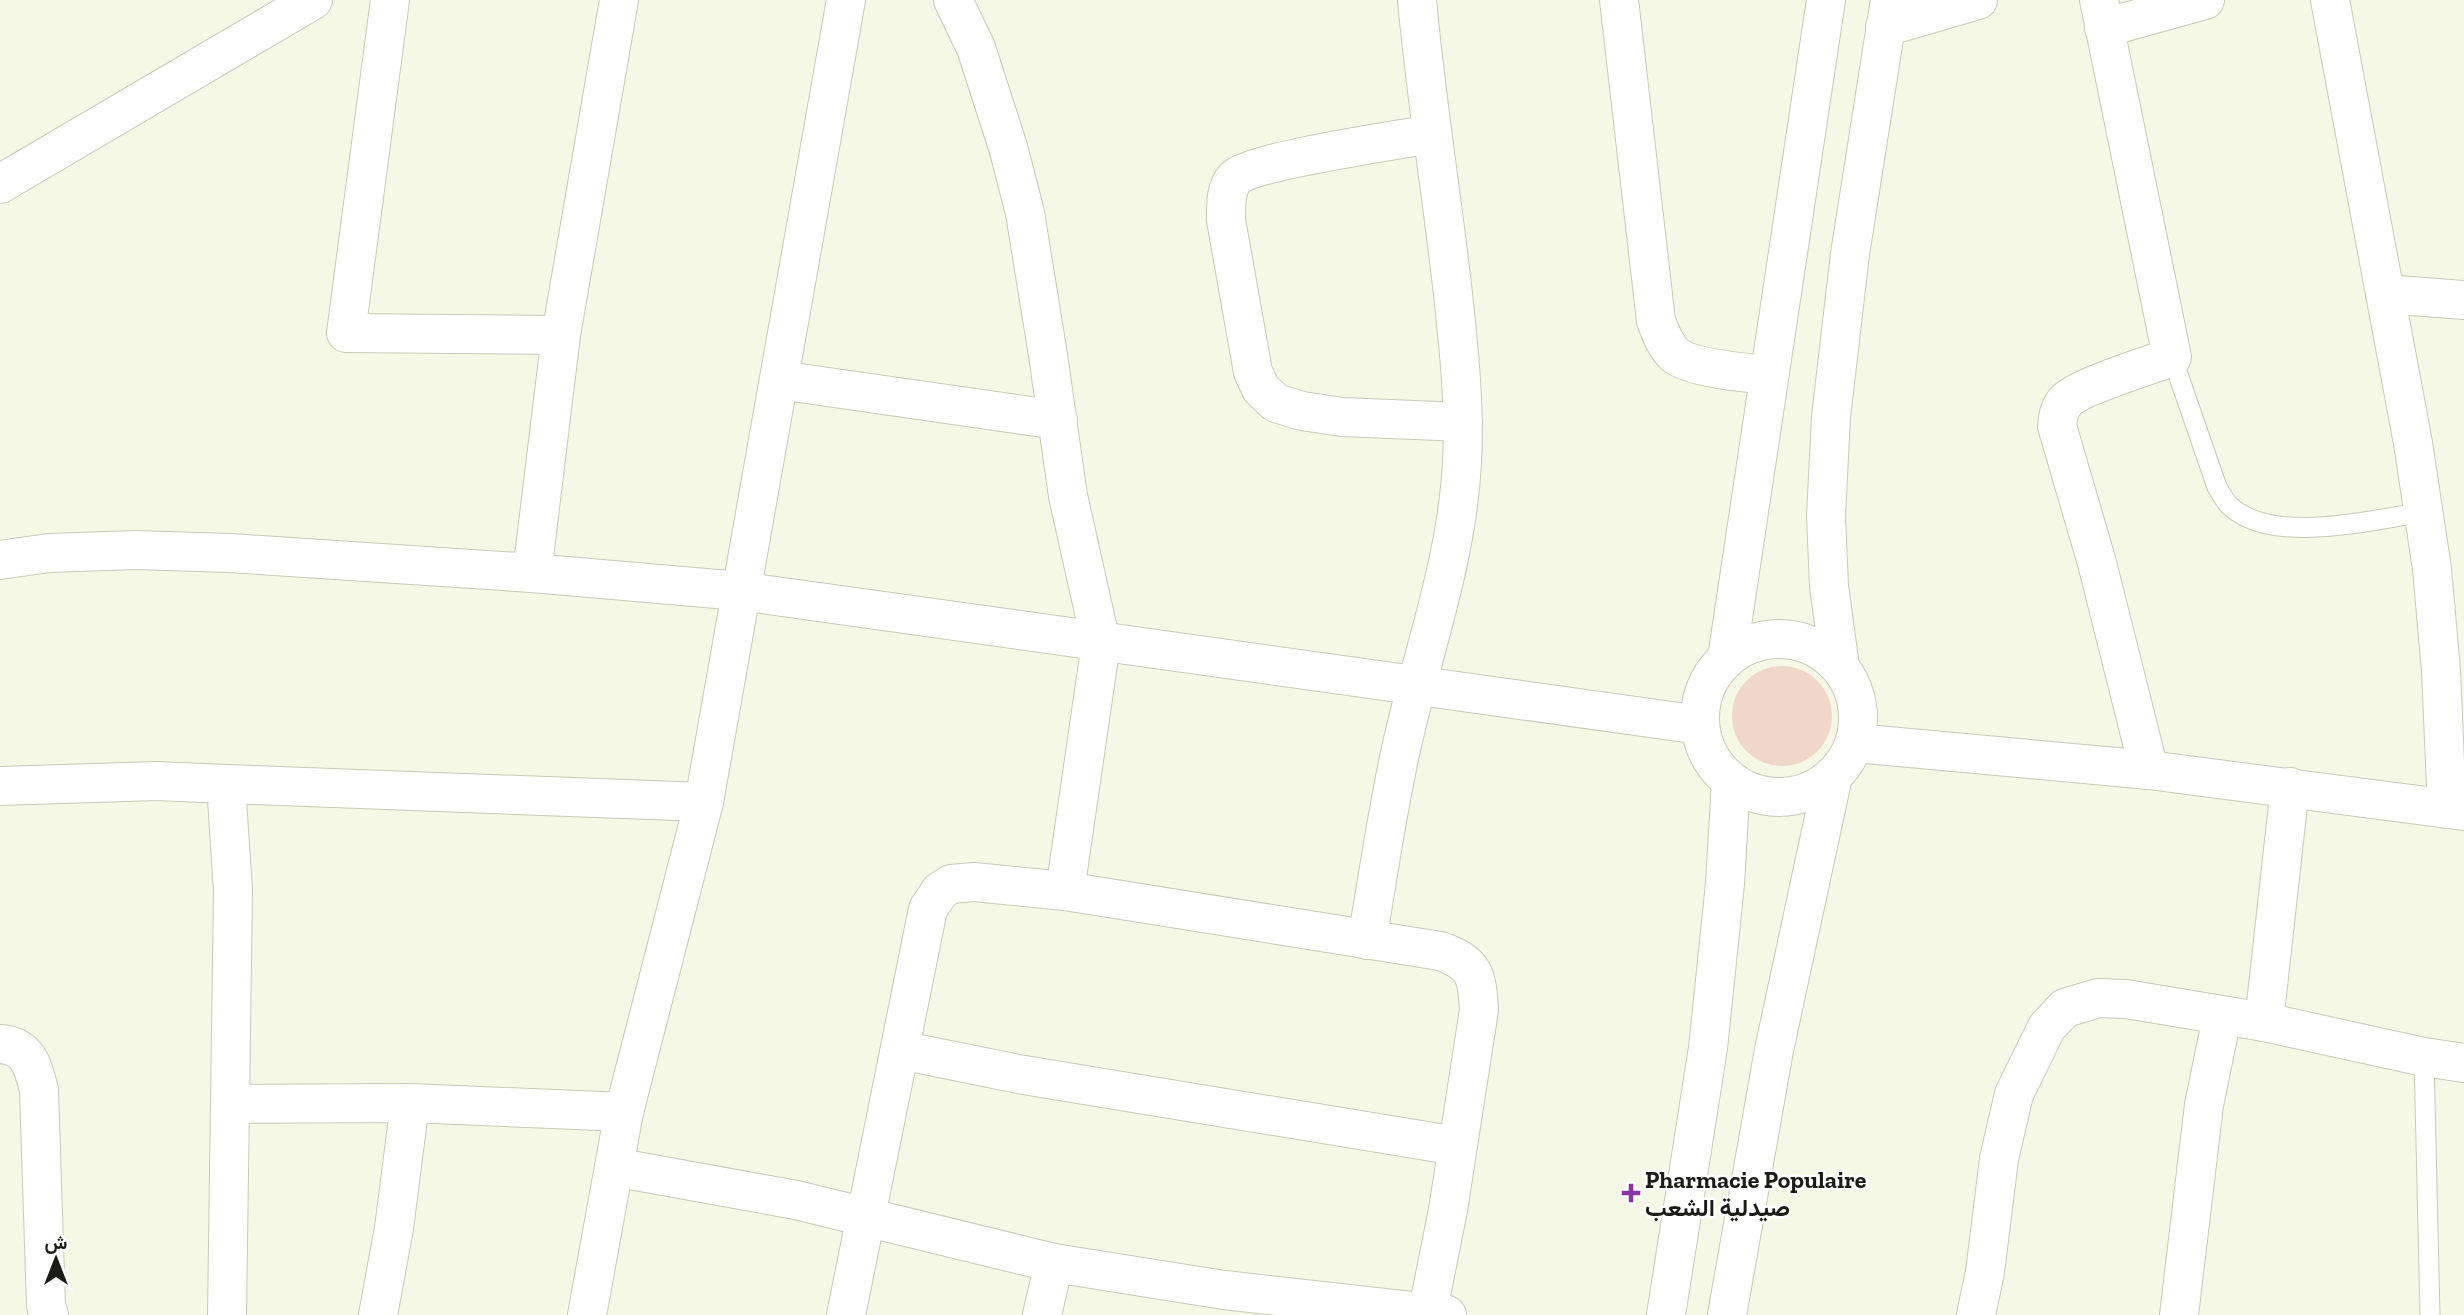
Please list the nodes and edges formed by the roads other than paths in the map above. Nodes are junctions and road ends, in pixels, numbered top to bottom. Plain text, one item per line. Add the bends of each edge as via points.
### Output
1 (313, 0) edge
2 (390, 0) edge
3 (619, 0) edge
4 (846, 0) edge
5 (953, 0) edge
6 (1418, 0) edge
7 (1619, 0) edge
8 (1826, 0) edge
9 (1978, 0) edge
10 (2205, 0) edge
11 (2330, 0) edge
12 (1887, 13) edge
13 (2102, 14) edge
14 (1432, 134) junction
15 (0, 184) edge
16 (2385, 294) junction
17 (2464, 300) edge
18 (561, 335) junction
19 (2172, 357) junction
20 (1769, 375) junction
21 (779, 380) junction
22 (1058, 420) junction
23 (1463, 422) junction
24 (2423, 512) junction
25 (0, 561) edge
26 (532, 573) junction
27 (740, 591) junction
28 (1101, 643) junction
29 (1727, 658) junction
30 (1840, 667) junction
31 (1418, 686) junction
32 (1700, 725) junction
33 (1855, 743) junction
34 (2149, 770) junction
35 (1833, 776) junction
36 (1731, 781) junction
37 (226, 784) junction
38 (0, 786) edge
39 (2290, 787) junction
40 (704, 802) junction
41 (2456, 810) edge
42 (1065, 891) junction
43 (1367, 940) junction
44 (2222, 1017) junction
45 (2264, 1022) junction
46 (0, 1044) edge
47 (900, 1050) junction
48 (2424, 1057) junction
49 (2464, 1063) edge
50 (410, 1103) junction
51 (230, 1104) junction
52 (624, 1112) junction
53 (1457, 1146) junction
54 (614, 1167) junction
55 (866, 1218) junction
56 (1054, 1263) junction
57 (1222, 1302) edge
58 (1434, 1314) edge
59 (48, 1315) edge
60 (227, 1315) edge
61 (378, 1315) edge
62 (587, 1315) edge
63 (846, 1315) edge
64 (1042, 1315) edge
65 (1666, 1315) edge
66 (1727, 1315) edge
67 (1976, 1315) edge
68 (2179, 1315) edge
69 (2430, 1315) edge

1 - 15 street
2 - 18 street via 346,332
3 - 18 street
4 - 21 street
5 - 22 street via 976,48 1025,213
6 - 14 street
7 - 20 street via 1656,321 1664,343 1677,357 1718,369
8 - 20 street
9 - 12 street
10 - 13 street
11 - 16 street
12 - 30 street via 1831,416 1826,516
13 - 19 street
14 - 23 street via 1457,328
14 - 23 street via 1244,172 1233,180 1227,196 1226,220 1253,373 1276,403 1342,416
16 - 17 street
16 - 24 street
18 - 26 street
19 - 24 lane via 2217,487 2230,506 2282,527 2326,527
19 - 34 street via 2066,400 2057,426
20 - 29 street
21 - 22 street
21 - 27 street
22 - 28 street via 1068,496
23 - 31 street via 1458,516
24 - 41 street
25 - 26 street via 136,550
26 - 27 street
27 - 28 street
27 - 40 street
28 - 31 street
28 - 42 street
29 - 30 street via 1749,645 1773,639 1798,641 1821,650
29 - 32 street via 1706,688
30 - 33 street via 1858,704
31 - 32 street
31 - 43 street via 1404,736
32 - 36 street via 1710,757
33 - 34 street
33 - 35 street
34 - 39 street
35 - 36 street via 1810,791 1783,797 1756,794
35 - 66 street via 1774,1050
36 - 65 street via 1708,1048
37 - 38 street via 157,781
37 - 40 street
37 - 51 street via 233,891
39 - 41 street
39 - 45 street
40 - 52 street
42 - 43 street
42 - 47 street via 974,883 951,884 940,891 922,929
43 - 53 street via 1440,951 1472,968 1479,1010
44 - 45 street
44 - 67 street via 2098,998 2065,1008 2047,1027 2014,1094 1999,1159
44 - 68 street via 2204,1105
45 - 48 street
46 - 59 street via 10,1045 32,1061 39,1090
47 - 53 street via 1018,1074
47 - 55 street
48 - 49 street
48 - 69 lane
50 - 51 street
50 - 52 street
50 - 61 street
51 - 60 street
52 - 54 street
53 - 58 street
54 - 55 street via 796,1200
54 - 62 street
55 - 56 street
55 - 63 street
56 - 57 street
56 - 64 street
57 - 58 street

